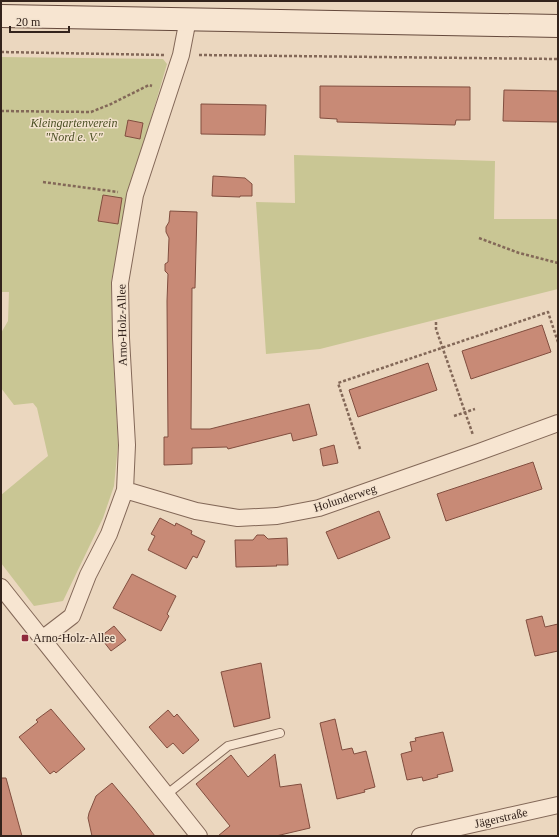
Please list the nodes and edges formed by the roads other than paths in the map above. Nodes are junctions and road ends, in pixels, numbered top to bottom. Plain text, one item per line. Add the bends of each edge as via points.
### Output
1 (1, 16) edge
2 (188, 19) junction
3 (558, 26) edge
4 (558, 423) edge
5 (125, 490) junction
6 (1, 587) edge
7 (42, 640) junction
8 (280, 733) dead end
9 (166, 795) junction
10 (558, 805) edge
11 (199, 836) edge
12 (420, 836) edge

1 - 2 main road
2 - 3 main road
2 - 5 street, Arno-Holz-Allee via 182,55 135,195 120,283 127,445
4 - 5 street, Holunderweg via 319,508 277,516 238,518 196,511
5 - 7 street, Arno-Holz-Allee via 109,534 88,575 72,616
6 - 7 street
7 - 9 street
8 - 9 lane via 228,746
9 - 11 street
10 - 12 street, Jägerstraße

